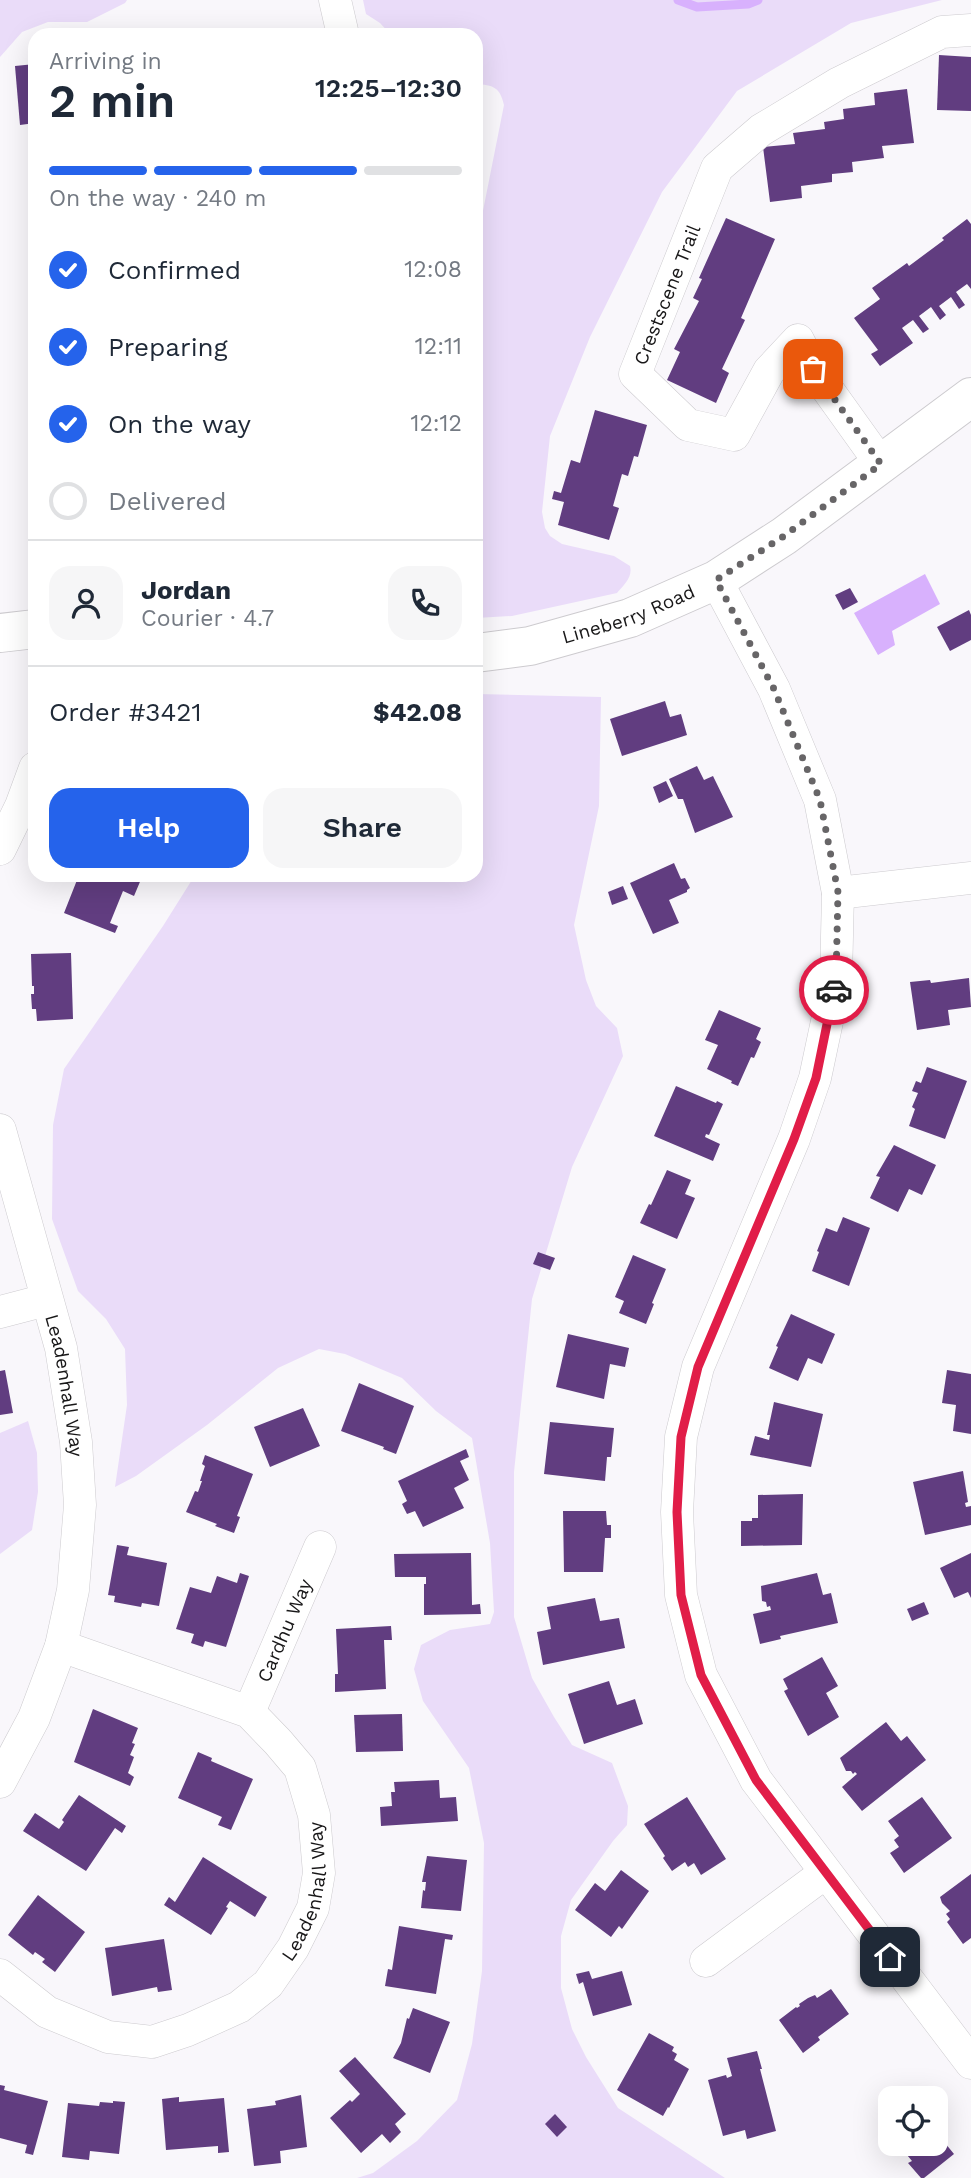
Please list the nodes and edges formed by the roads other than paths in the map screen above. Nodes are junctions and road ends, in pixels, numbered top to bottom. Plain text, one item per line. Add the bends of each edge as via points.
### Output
1 (335, 0) edge
2 (341, 28) edge
3 (971, 30) edge
4 (971, 397) edge
5 (881, 464) junction
6 (716, 580) junction
7 (28, 630) edge
8 (0, 633) edge
9 (483, 652) edge
10 (28, 787) edge
11 (0, 849) edge
12 (971, 878) edge
13 (838, 892) junction
14 (0, 1130) edge
15 (46, 1300) junction
16 (0, 1312) edge
17 (320, 1547) dead end
18 (61, 1646) junction
19 (248, 1712) junction
20 (0, 1783) edge
21 (825, 1873) junction
22 (706, 1961) dead end
23 (0, 1975) edge
24 (971, 2063) edge

1 - 2 street
3 - 5 street, Crestscene Trail via 942,32 839,83 761,130 717,168 635,374 688,425 734,435 769,371 798,340 813,369
4 - 5 street, Lineberry Road
5 - 6 street, Lineberry Road
6 - 9 street, Lineberry Road via 630,618 530,646
6 - 13 street via 774,689 820,800
7 - 8 street
10 - 11 street
12 - 13 street
13 - 21 street via 836,979 816,1078 698,1367 681,1437 677,1512 681,1595 701,1675 756,1780
14 - 15 street, Leadenhall Way
15 - 16 street
15 - 18 street, Leadenhall Way via 61,1348 76,1442 80,1505 73,1590
17 - 19 street, Cardhu Way
18 - 19 street, Leadenhall Way
18 - 20 street, Leadenhall Way via 34,1718
19 - 23 street, Leadenhall Way via 300,1768 314,1815 319,1872 313,1908 268,1984 239,2007 152,2042 108,2037 47,2012
21 - 22 street
21 - 24 street

